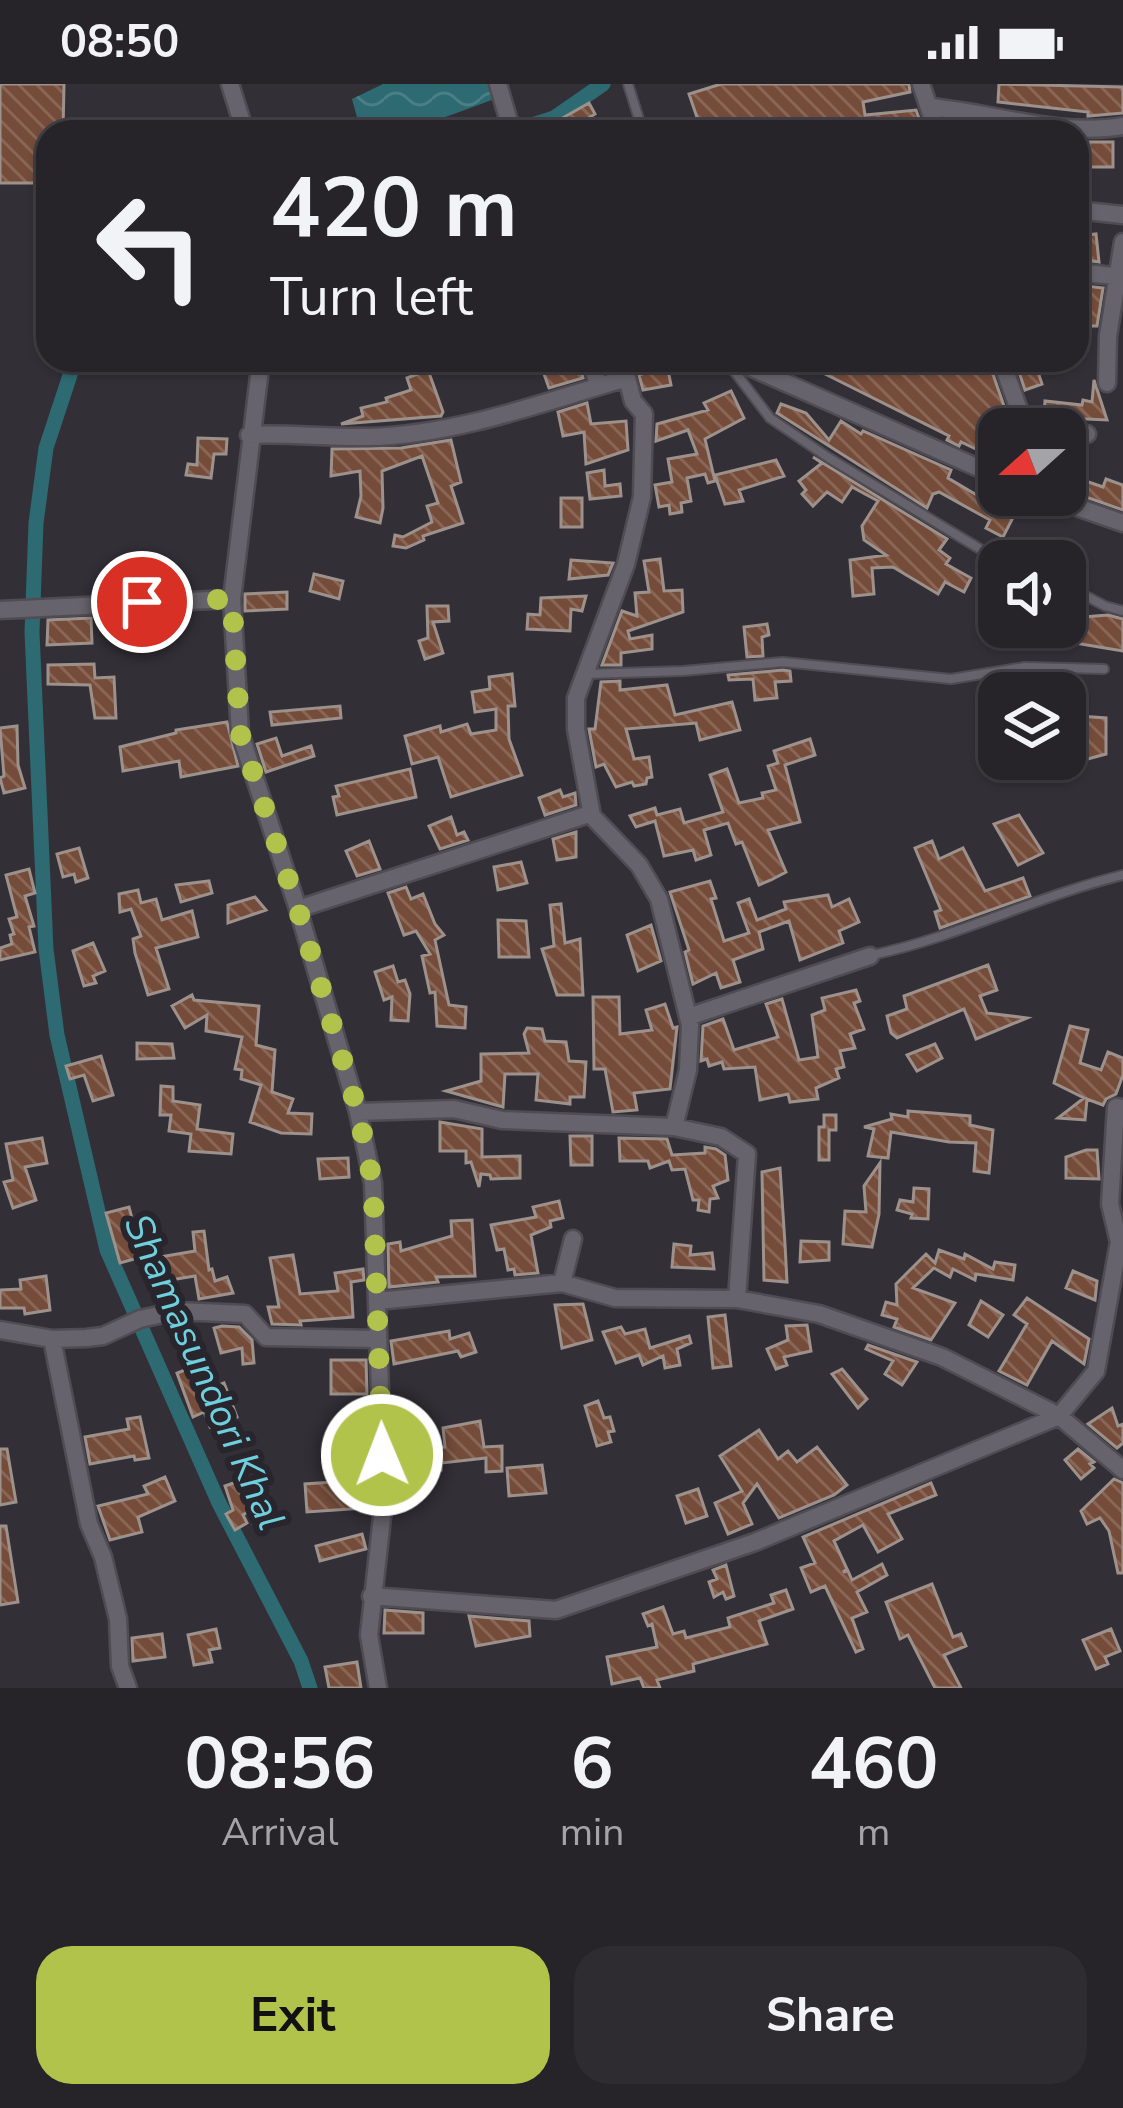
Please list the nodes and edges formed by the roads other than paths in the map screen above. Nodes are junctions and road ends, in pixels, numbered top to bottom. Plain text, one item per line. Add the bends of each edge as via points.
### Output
1 (230, 84) edge
2 (498, 84) edge
3 (628, 84) edge
4 (921, 84) edge
5 (930, 107) junction
6 (241, 120) edge
7 (508, 120) edge
8 (639, 120) edge
9 (934, 120) edge
10 (999, 120) edge
11 (1123, 126) edge
12 (1089, 130) edge
13 (1089, 211) edge
14 (1123, 214) edge
15 (1123, 242) edge
16 (1089, 273) edge
17 (1120, 276) edge
18 (259, 372) edge
19 (594, 372) edge
20 (622, 372) edge
21 (626, 372) edge
22 (738, 372) edge
23 (758, 372) edge
24 (1005, 372) edge
25 (1108, 383) dead end
26 (598, 386) junction
27 (1018, 408) edge
28 (249, 435) junction
29 (978, 468) edge
30 (1086, 510) edge
31 (1123, 523) edge
32 (978, 547) edge
33 (1086, 596) edge
34 (232, 599) junction
35 (0, 610) edge
36 (1123, 611) edge
37 (1104, 669) dead end
38 (584, 674) junction
39 (584, 816) dead end
40 (1123, 875) edge
41 (298, 909) junction
42 (870, 956) joint
43 (688, 1016) junction
44 (1120, 1108) edge
45 (358, 1112) junction
46 (674, 1127) junction
47 (1116, 1206) edge
48 (573, 1238) dead end
49 (1121, 1242) edge
50 (562, 1283) junction
51 (737, 1299) junction
52 (377, 1301) junction
53 (0, 1330) edge
54 (52, 1339) junction
55 (378, 1339) junction
56 (1059, 1417) junction
57 (1123, 1470) edge
58 (371, 1596) junction
59 (128, 1688) edge
60 (378, 1688) edge

1 - 6 street
2 - 7 street
3 - 8 lane
4 - 5 street
5 - 9 street
5 - 10 street
11 - 12 street
13 - 14 street
15 - 17 street
16 - 17 street
17 - 25 street
18 - 28 street
19 - 26 street
20 - 26 street
21 - 38 street via 644,414 642,497
22 - 32 lane via 770,418
23 - 29 street
24 - 27 street
26 - 28 street via 423,431
28 - 34 street
30 - 31 street
33 - 36 lane
34 - 35 street
34 - 41 street via 240,733
37 - 38 lane via 1025,667 951,679 783,662
38 - 43 street via 576,729 592,816 640,866 658,898
39 - 41 street
40 - 42 lane
41 - 45 street
42 - 43 street
43 - 46 street via 688,1070
44 - 47 street
45 - 46 street via 454,1109 502,1120
45 - 52 street via 373,1183
46 - 51 street via 721,1137 747,1154
47 - 49 street
48 - 50 street
49 - 56 street via 1096,1371
50 - 51 street via 615,1298
50 - 52 street
51 - 56 street via 819,1314 942,1357
52 - 55 street
53 - 54 street
54 - 55 street via 104,1336 177,1311 245,1314 266,1337
54 - 59 street
55 - 58 street via 377,1428 386,1481
56 - 57 street
56 - 58 street via 754,1542 556,1610
58 - 60 street

